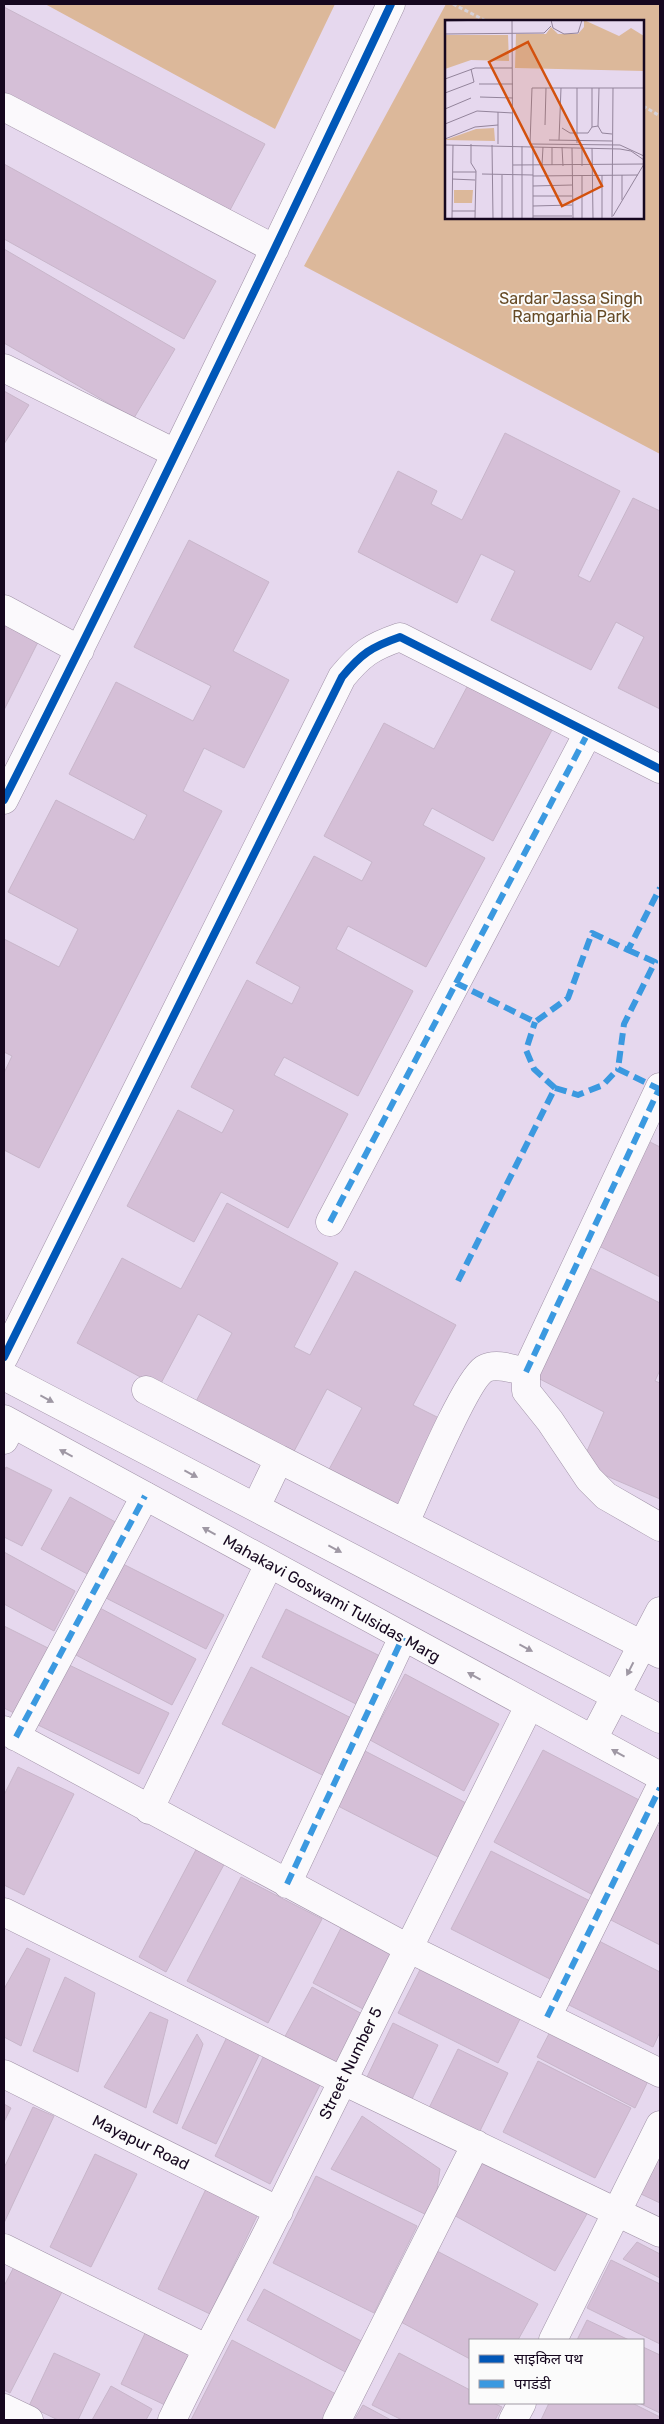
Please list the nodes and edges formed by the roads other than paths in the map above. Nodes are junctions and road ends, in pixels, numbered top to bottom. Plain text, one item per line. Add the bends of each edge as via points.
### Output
1 (391, 4) edge
2 (4, 107) edge
3 (275, 249) junction
4 (4, 368) edge
5 (175, 454) junction
6 (4, 609) edge
7 (80, 650) junction
8 (588, 733) junction
9 (660, 770) edge
10 (4, 800) edge
11 (660, 1087) edge
12 (330, 1222) dead end
13 (4, 1357) edge
14 (526, 1372) junction
15 (4, 1376) edge
16 (146, 1390) dead end
17 (6, 1428) edge
18 (278, 1459) junction
19 (145, 1496) junction
20 (256, 1508) junction
21 (405, 1524) junction
22 (660, 1527) edge
23 (269, 1564) junction
24 (660, 1611) edge
25 (403, 1637) junction
26 (651, 1649) edge
27 (617, 1696) junction
28 (529, 1706) junction
29 (660, 1719) edge
30 (10, 1733) edge
31 (593, 1739) junction
32 (660, 1776) edge
33 (660, 1788) edge
34 (149, 1810) junction
35 (287, 1884) junction
36 (4, 1912) edge
37 (408, 1948) junction
38 (547, 2017) junction
39 (660, 2073) edge
40 (4, 2074) edge
41 (342, 2080) junction
42 (660, 2125) edge
43 (476, 2144) junction
44 (279, 2211) junction
45 (617, 2211) junction
46 (660, 2233) edge
47 (4, 2248) edge
48 (553, 2339) edge
49 (206, 2348) junction
50 (521, 2404) edge
51 (4, 2408) edge
52 (29, 2420) edge
53 (172, 2420) edge
54 (337, 2420) edge
55 (513, 2420) edge

1 - 3 street
2 - 3 street
3 - 5 street
4 - 5 street
5 - 7 street
6 - 7 street
7 - 10 street
8 - 9 street
8 - 12 street
8 - 13 street via 400,637 375,645 359,656 342,677
11 - 14 street
14 - 21 street via 496,1366 484,1370 474,1382 461,1402
14 - 22 street via 526,1391 589,1479 606,1496
15 -> 20 street
16 - 18 street
19 -> 17 street, Mahakavi Goswami Tulsidas Marg
18 - 20 street
18 - 21 street
23 -> 19 street, Mahakavi Goswami Tulsidas Marg
19 - 30 street
20 -> 27 street
21 - 26 street
23 - 25 street, Mahakavi Goswami Tulsidas Marg
23 - 34 street
24 - 26 street
28 -> 25 street, Mahakavi Goswami Tulsidas Marg
25 - 35 street
26 -> 27 street
27 - 29 street
27 - 31 street
28 - 31 street, Mahakavi Goswami Tulsidas Marg
28 - 37 street, Street Number 5
30 - 34 street
32 -> 31 street, Mahakavi Goswami Tulsidas Marg
33 - 38 street
34 - 35 street
35 - 37 street
36 - 41 street
37 - 38 street
37 - 41 street, Street Number 5
38 - 39 street
40 - 44 street, Mayapur Road
41 - 43 street
41 - 44 street, Street Number 5
42 - 45 street
43 - 45 street
43 - 54 street
44 - 49 street, Street Number 5
45 - 46 street
45 - 48 street
47 - 49 street
49 - 53 street, Street Number 5
50 - 55 street
51 - 52 street

